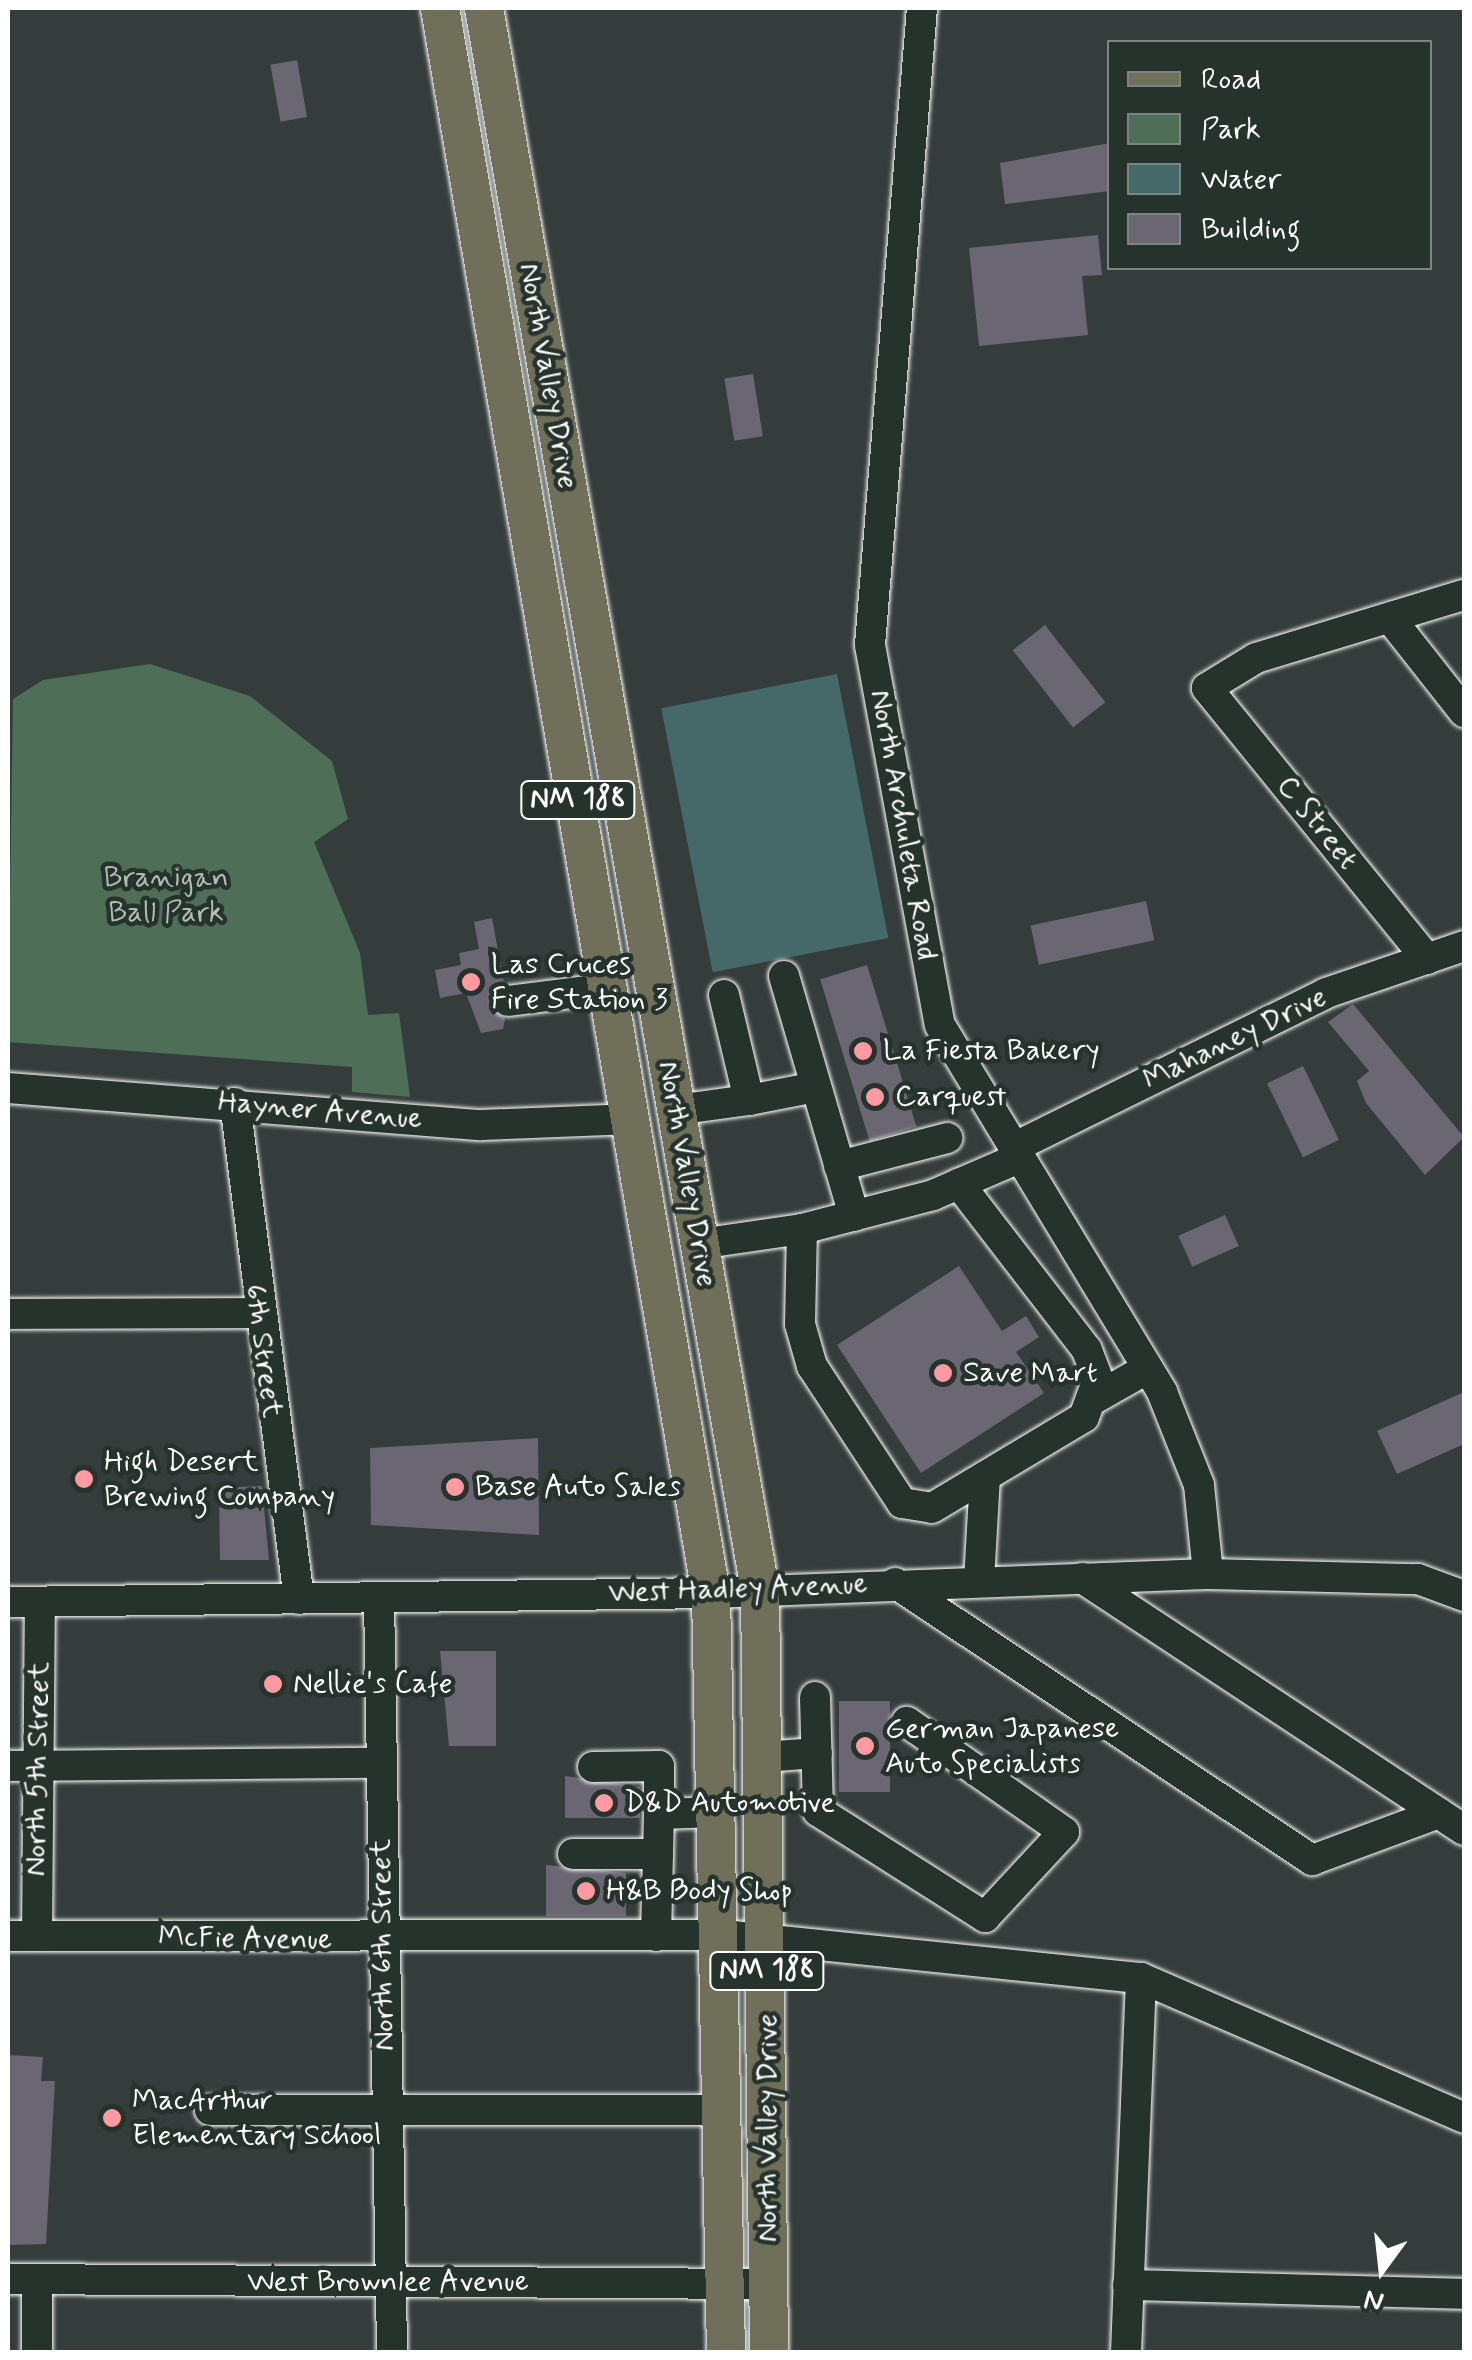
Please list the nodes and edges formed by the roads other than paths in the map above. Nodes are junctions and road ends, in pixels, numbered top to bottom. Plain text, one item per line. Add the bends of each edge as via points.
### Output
1 (440, 8) edge
2 (484, 8) edge
3 (922, 8) edge
4 (1464, 595) edge
5 (1390, 618) junction
6 (1464, 712) edge
7 (1464, 946) edge
8 (1428, 958) junction
9 (784, 976) dead end
10 (610, 988) junction
11 (724, 995) dead end
12 (508, 1001) dead end
13 (816, 1087) junction
14 (8, 1088) edge
15 (749, 1100) junction
16 (235, 1103) junction
17 (676, 1110) junction
18 (633, 1119) junction
19 (947, 1138) dead end
20 (1016, 1153) junction
21 (839, 1166) junction
22 (959, 1184) junction
23 (854, 1216) junction
24 (802, 1230) junction
25 (699, 1244) junction
26 (256, 1313) junction
27 (8, 1314) edge
28 (1148, 1368) junction
29 (1092, 1400) junction
30 (984, 1476) junction
31 (1208, 1574) junction
32 (1082, 1578) junction
33 (979, 1581) junction
34 (895, 1584) junction
35 (760, 1589) junction
36 (711, 1593) junction
37 (1464, 1596) edge
38 (379, 1597) junction
39 (299, 1598) junction
40 (8, 1602) edge
41 (40, 1602) junction
42 (815, 1698) dead end
43 (907, 1722) dead end
44 (817, 1753) junction
45 (763, 1757) junction
46 (380, 1763) junction
47 (38, 1765) junction
48 (8, 1766) edge
49 (594, 1767) dead end
50 (718, 1812) junction
51 (659, 1814) junction
52 (1452, 1821) edge
53 (572, 1854) dead end
54 (658, 1854) junction
55 (723, 1935) junction
56 (22, 1936) edge
57 (656, 1936) junction
58 (767, 1938) junction
59 (381, 1941) junction
60 (1141, 1978) junction
61 (387, 2109) junction
62 (210, 2110) dead end
63 (724, 2110) junction
64 (1464, 2118) edge
65 (22, 2279) edge
66 (393, 2282) junction
67 (725, 2284) junction
68 (768, 2284) junction
69 (1128, 2285) junction
70 (1464, 2294) edge
71 (37, 2352) edge
72 (392, 2352) edge
73 (726, 2352) edge
74 (769, 2352) edge
75 (1126, 2352) edge

1 - 10 main road, North Valley Drive / NM 188
2 - 17 main road, North Valley Drive / NM 188
3 - 20 street, North Archuleta Road via 870,645 940,1025
4 - 5 street
5 - 6 street
5 - 8 street, C Street via 1256,658 1207,688
7 - 8 street, Mahaney Drive
8 - 20 street, Mahaney Drive via 1326,993
9 - 13 street
10 - 12 street
10 - 18 main road, North Valley Drive / NM 188
11 - 15 street
13 - 15 street
13 - 21 street
14 - 16 street, Hayner Avenue
15 - 17 street
16 - 18 street, Hayner Avenue via 480,1126
16 - 26 street, 6th Street
17 - 25 main road, North Valley Drive / NM 188
18 - 36 main road, North Valley Drive / NM 188
19 - 21 street
20 - 22 street, Mahaney Drive
20 - 28 street, North Archuleta Road
21 - 23 street
22 - 23 street
22 - 29 street via 1087,1350 1098,1378
23 - 24 street
24 - 25 street
24 - 30 street via 800,1324 812,1366 902,1504 932,1508
25 - 35 main road, North Valley Drive / NM 188
26 - 27 street
26 - 39 street, 6th Street
28 - 29 street
28 - 31 street, North Archuleta Road via 1199,1485
29 - 30 street via 1084,1417
30 - 33 street
31 - 32 street, West Hadley Avenue
31 - 37 street, West Hadley Avenue via 1418,1579
32 - 33 street, West Hadley Avenue
32 - 52 street
33 - 34 street, West Hadley Avenue
34 - 35 street, West Hadley Avenue
34 - 52 street via 1312,1860
35 - 36 street, West Hadley Avenue
35 - 45 main road, North Valley Drive / NM 188
36 - 38 street, West Hadley Avenue
36 - 50 main road, North Valley Drive / NM 188
38 - 39 street, West Hadley Avenue
38 - 46 street, North 6th Street
39 - 41 street, West Hadley Avenue
40 - 41 street, West Hadley Avenue
41 - 47 street, North 5th Street
42 - 44 street
43 - 44 street via 1064,1832 984,1918 818,1811
44 - 45 street
45 - 58 main road, North Valley Drive / NM 188
46 - 47 street
46 - 59 street, North 6th Street
47 - 48 street
47 - 56 street, North 5th Street
49 - 51 street via 658,1766
50 - 51 street
50 - 55 main road, North Valley Drive / NM 188
51 - 54 street
53 - 54 street
54 - 57 street
55 - 57 street, McFie Avenue
55 - 58 street, McFie Avenue
55 - 63 main road, North Valley Drive / NM 188
56 - 59 street, McFie Avenue
57 - 59 street, McFie Avenue
58 - 60 street, McFie Avenue
58 - 68 main road, North Valley Drive / NM 188
59 - 61 street, North 6th Street
60 - 64 street, McFie Avenue
60 - 69 street
61 - 62 street
61 - 63 street
61 - 66 street, North 6th Street
63 - 67 main road, North Valley Drive / NM 188
65 - 66 street, West Brownlee Avenue
65 - 71 street
66 - 67 street, West Brownlee Avenue
66 - 72 street, North 6th Street
67 - 68 street, West Brownlee Avenue
67 - 73 main road, North Valley Drive / NM 188
68 - 74 main road, North Valley Drive / NM 188
69 - 70 street
69 - 75 street

